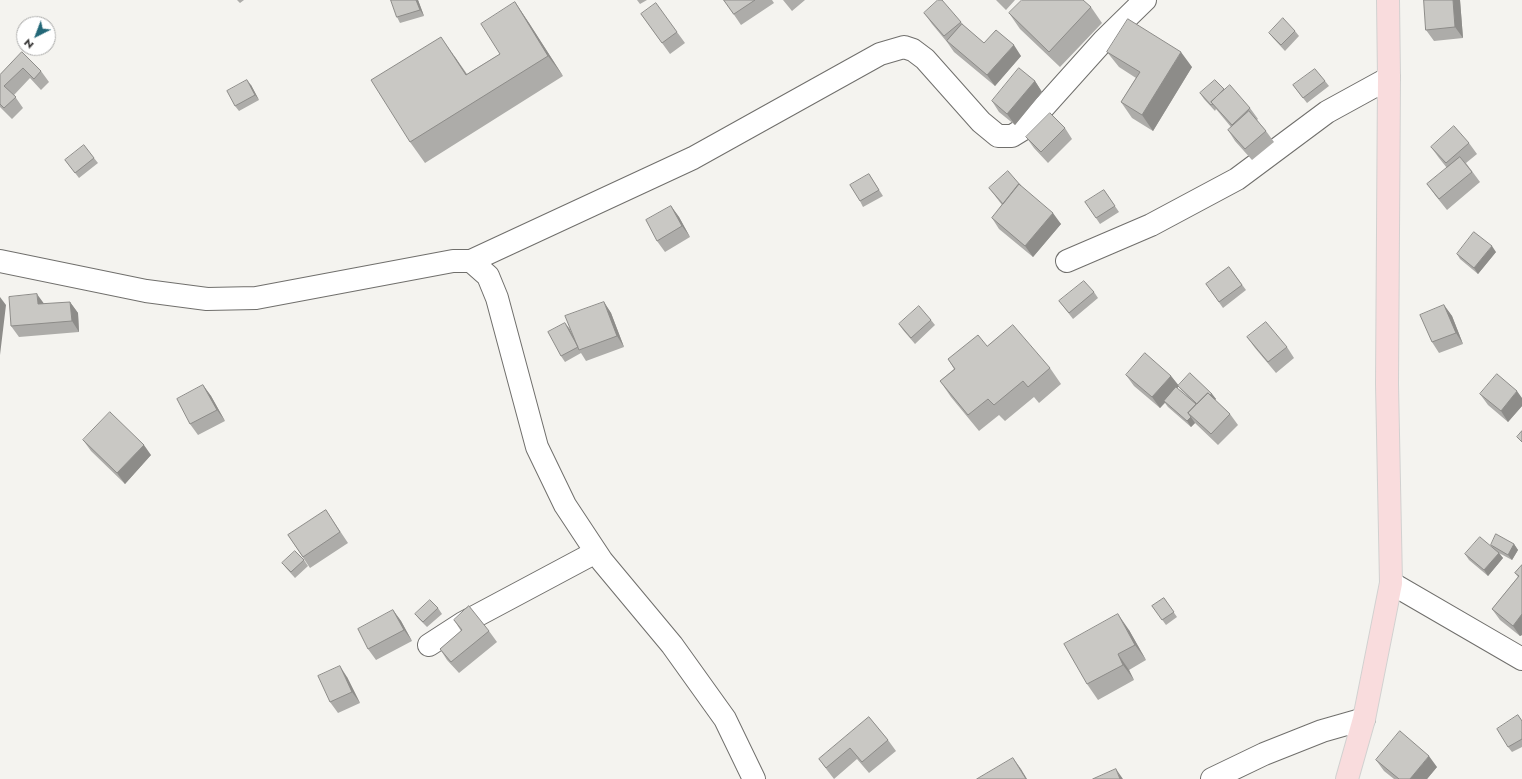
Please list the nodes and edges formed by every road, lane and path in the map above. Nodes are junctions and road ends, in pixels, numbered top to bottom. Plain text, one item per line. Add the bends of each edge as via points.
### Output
1 (1145, 0) edge
2 (1388, 0) edge
3 (1389, 78) junction
4 (471, 261) junction
5 (1067, 261) dead end
6 (0, 262) edge
7 (596, 552) junction
8 (1391, 583) junction
9 (429, 645) dead end
10 (1522, 659) edge
11 (1364, 719) junction
12 (754, 779) edge
13 (1212, 779) edge
14 (1347, 779) edge

1 - 4 street via 1104,40 1025,128 1012,136 998,136 981,122 925,59 904,47 880,54 693,158
2 - 3 main road
3 - 5 street via 1327,112 1237,180 1151,225
3 - 8 main road via 1387,384
4 - 6 street via 453,261 256,298 207,299 146,291
4 - 7 street via 488,276 497,298 537,447 565,505
7 - 9 street via 463,623
7 - 12 street via 672,645 720,713
8 - 10 street
8 - 11 main road
11 - 13 street via 1322,730
11 - 14 main road

